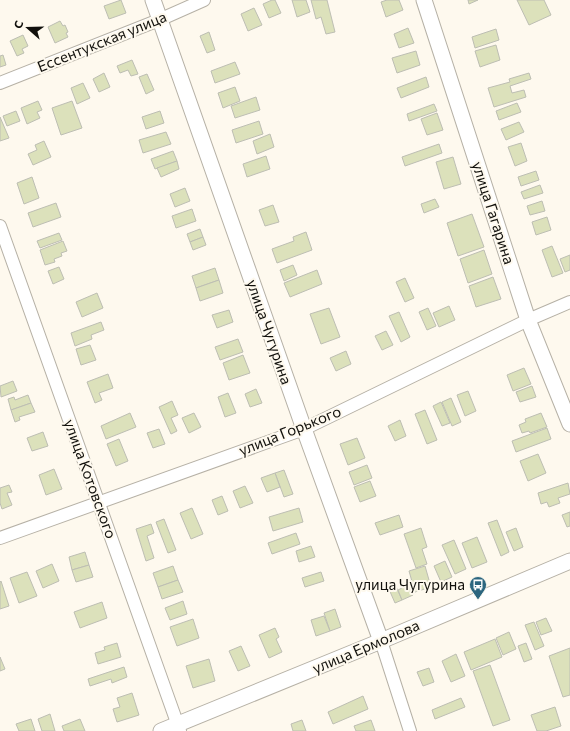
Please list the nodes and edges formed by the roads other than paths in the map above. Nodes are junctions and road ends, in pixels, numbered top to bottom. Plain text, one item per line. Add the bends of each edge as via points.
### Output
1 (153, 0) edge
2 (204, 0) edge
3 (424, 0) edge
4 (160, 20) junction
5 (0, 83) edge
6 (0, 226) edge
7 (570, 302) edge
8 (528, 320) junction
9 (570, 424) edge
10 (304, 429) junction
11 (98, 503) junction
12 (0, 538) edge
13 (570, 561) edge
14 (381, 641) junction
15 (179, 728) edge
16 (161, 731) edge
17 (410, 731) edge

1 - 4 street, улица Чугурина
2 - 4 street, Ессентукская улица
3 - 8 street, улица Гагарина
4 - 5 street, Ессентукская улица
4 - 10 street, улица Чугурина
6 - 11 street, улица Котовского
7 - 8 street, улица Горького
8 - 9 street, улица Гагарина
8 - 10 street, улица Горького
10 - 11 street, улица Горького
10 - 14 street, улица Чугурина
11 - 12 street, улица Горького
11 - 15 street, улица Котовского
13 - 14 street, улица Ермолова
14 - 15 street, улица Ермолова
14 - 17 street, улица Чугурина
15 - 16 street, улица Ермолова

